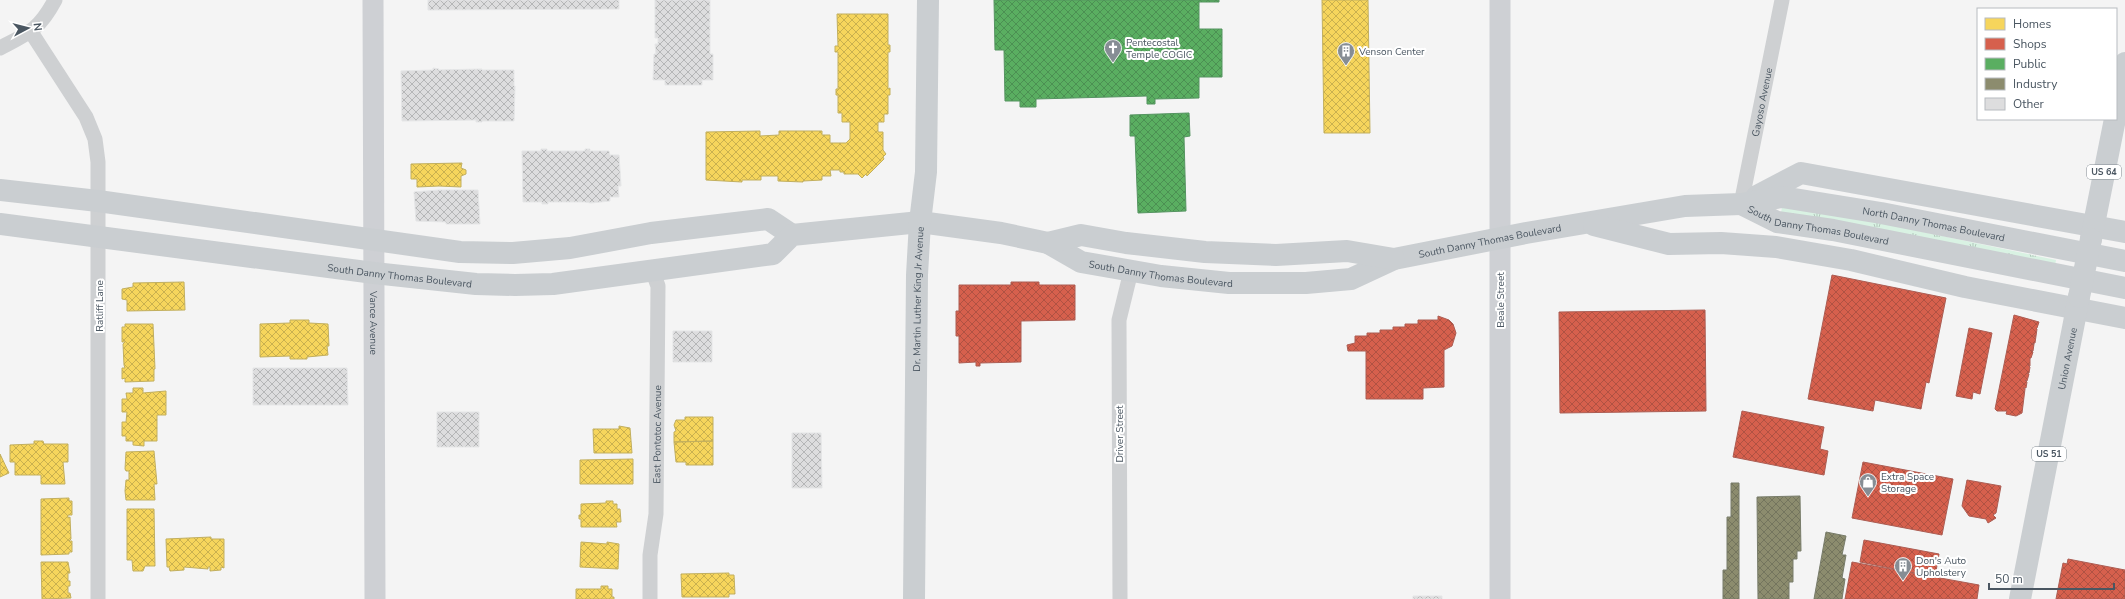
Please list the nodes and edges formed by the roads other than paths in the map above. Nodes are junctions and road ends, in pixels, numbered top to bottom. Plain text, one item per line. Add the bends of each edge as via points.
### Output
1 (55, 0) edge
2 (373, 0) edge
3 (928, 0) edge
4 (1500, 0) edge
5 (1782, 0) edge
6 (32, 32) junction
7 (0, 48) edge
8 (2125, 63) edge
9 (2117, 107) edge
10 (2115, 120) edge
11 (0, 190) edge
12 (98, 201) junction
13 (1741, 204) junction
14 (920, 222) junction
15 (1586, 223) junction
16 (0, 224) edge
17 (2093, 232) junction
18 (2125, 232) edge
19 (792, 235) junction
20 (98, 237) junction
21 (1500, 238) junction
22 (374, 241) junction
23 (1048, 243) junction
24 (1394, 258) junction
25 (2125, 262) edge
26 (652, 270) junction
27 (1131, 271) junction
28 (374, 273) junction
29 (2125, 288) edge
30 (2078, 303) junction
31 (2125, 318) edge
32 (98, 599) edge
33 (375, 599) edge
34 (650, 599) edge
35 (914, 599) edge
36 (1120, 599) edge
37 (1500, 599) edge
38 (2020, 599) edge

1 - 6 street
2 - 22 street, Vance Avenue
3 - 14 main road, Dr. Martin Luther King Jr Avenue via 926,172
4 - 21 street, Beale Street
5 - 13 street, Gayoso Avenue
6 - 7 street
6 - 12 street, Ratliff Lane via 86,117 95,138
8 - 9 main road
10 - 17 main road, Union Avenue / US 64
11 - 12 main road
12 - 20 street, Ratliff Lane
12 - 22 main road
13 - 15 main road, South Danny Thomas Boulevard via 1685,206
13 - 17 main road via 1801,173
13 - 25 main road, North Danny Thomas Boulevard via 1782,198 1836,205
13 - 29 main road, South Danny Thomas Boulevard via 1777,222 1833,230
14 - 19 main road, South Danny Thomas Boulevard
14 - 23 main road, South Danny Thomas Boulevard via 1001,233
14 - 35 main road, Dr. Martin Luther King Jr Avenue via 914,368
15 - 21 main road, South Danny Thomas Boulevard
15 - 30 main road via 1669,244 1721,243 1768,247 1851,260 1965,287
16 - 20 main road, South Danny Thomas Boulevard
17 - 18 main road
17 - 30 main road, Union Avenue / US 51, bridge
19 - 22 main road via 768,219 651,233 570,248 513,253 460,252
19 - 26 main road, South Danny Thomas Boulevard via 773,254
20 - 28 main road, South Danny Thomas Boulevard
20 - 32 street, Ratliff Lane
21 - 24 main road, South Danny Thomas Boulevard
21 - 37 street, Beale Street
22 - 28 street, Vance Avenue
23 - 24 main road, South Danny Thomas Boulevard via 1081,235 1206,252 1276,255 1347,251
23 - 27 main road, South Danny Thomas Boulevard via 1081,262
24 - 27 main road, South Danny Thomas Boulevard via 1351,279 1306,283 1229,283
26 - 28 main road, South Danny Thomas Boulevard via 553,284 515,285 476,284
26 - 34 street, East Pontotoc Avenue via 658,286 656,514 650,555
27 - 36 street, Driver Street via 1119,320
28 - 33 street, Vance Avenue
30 - 31 main road
30 - 38 main road, Union Avenue / US 51

